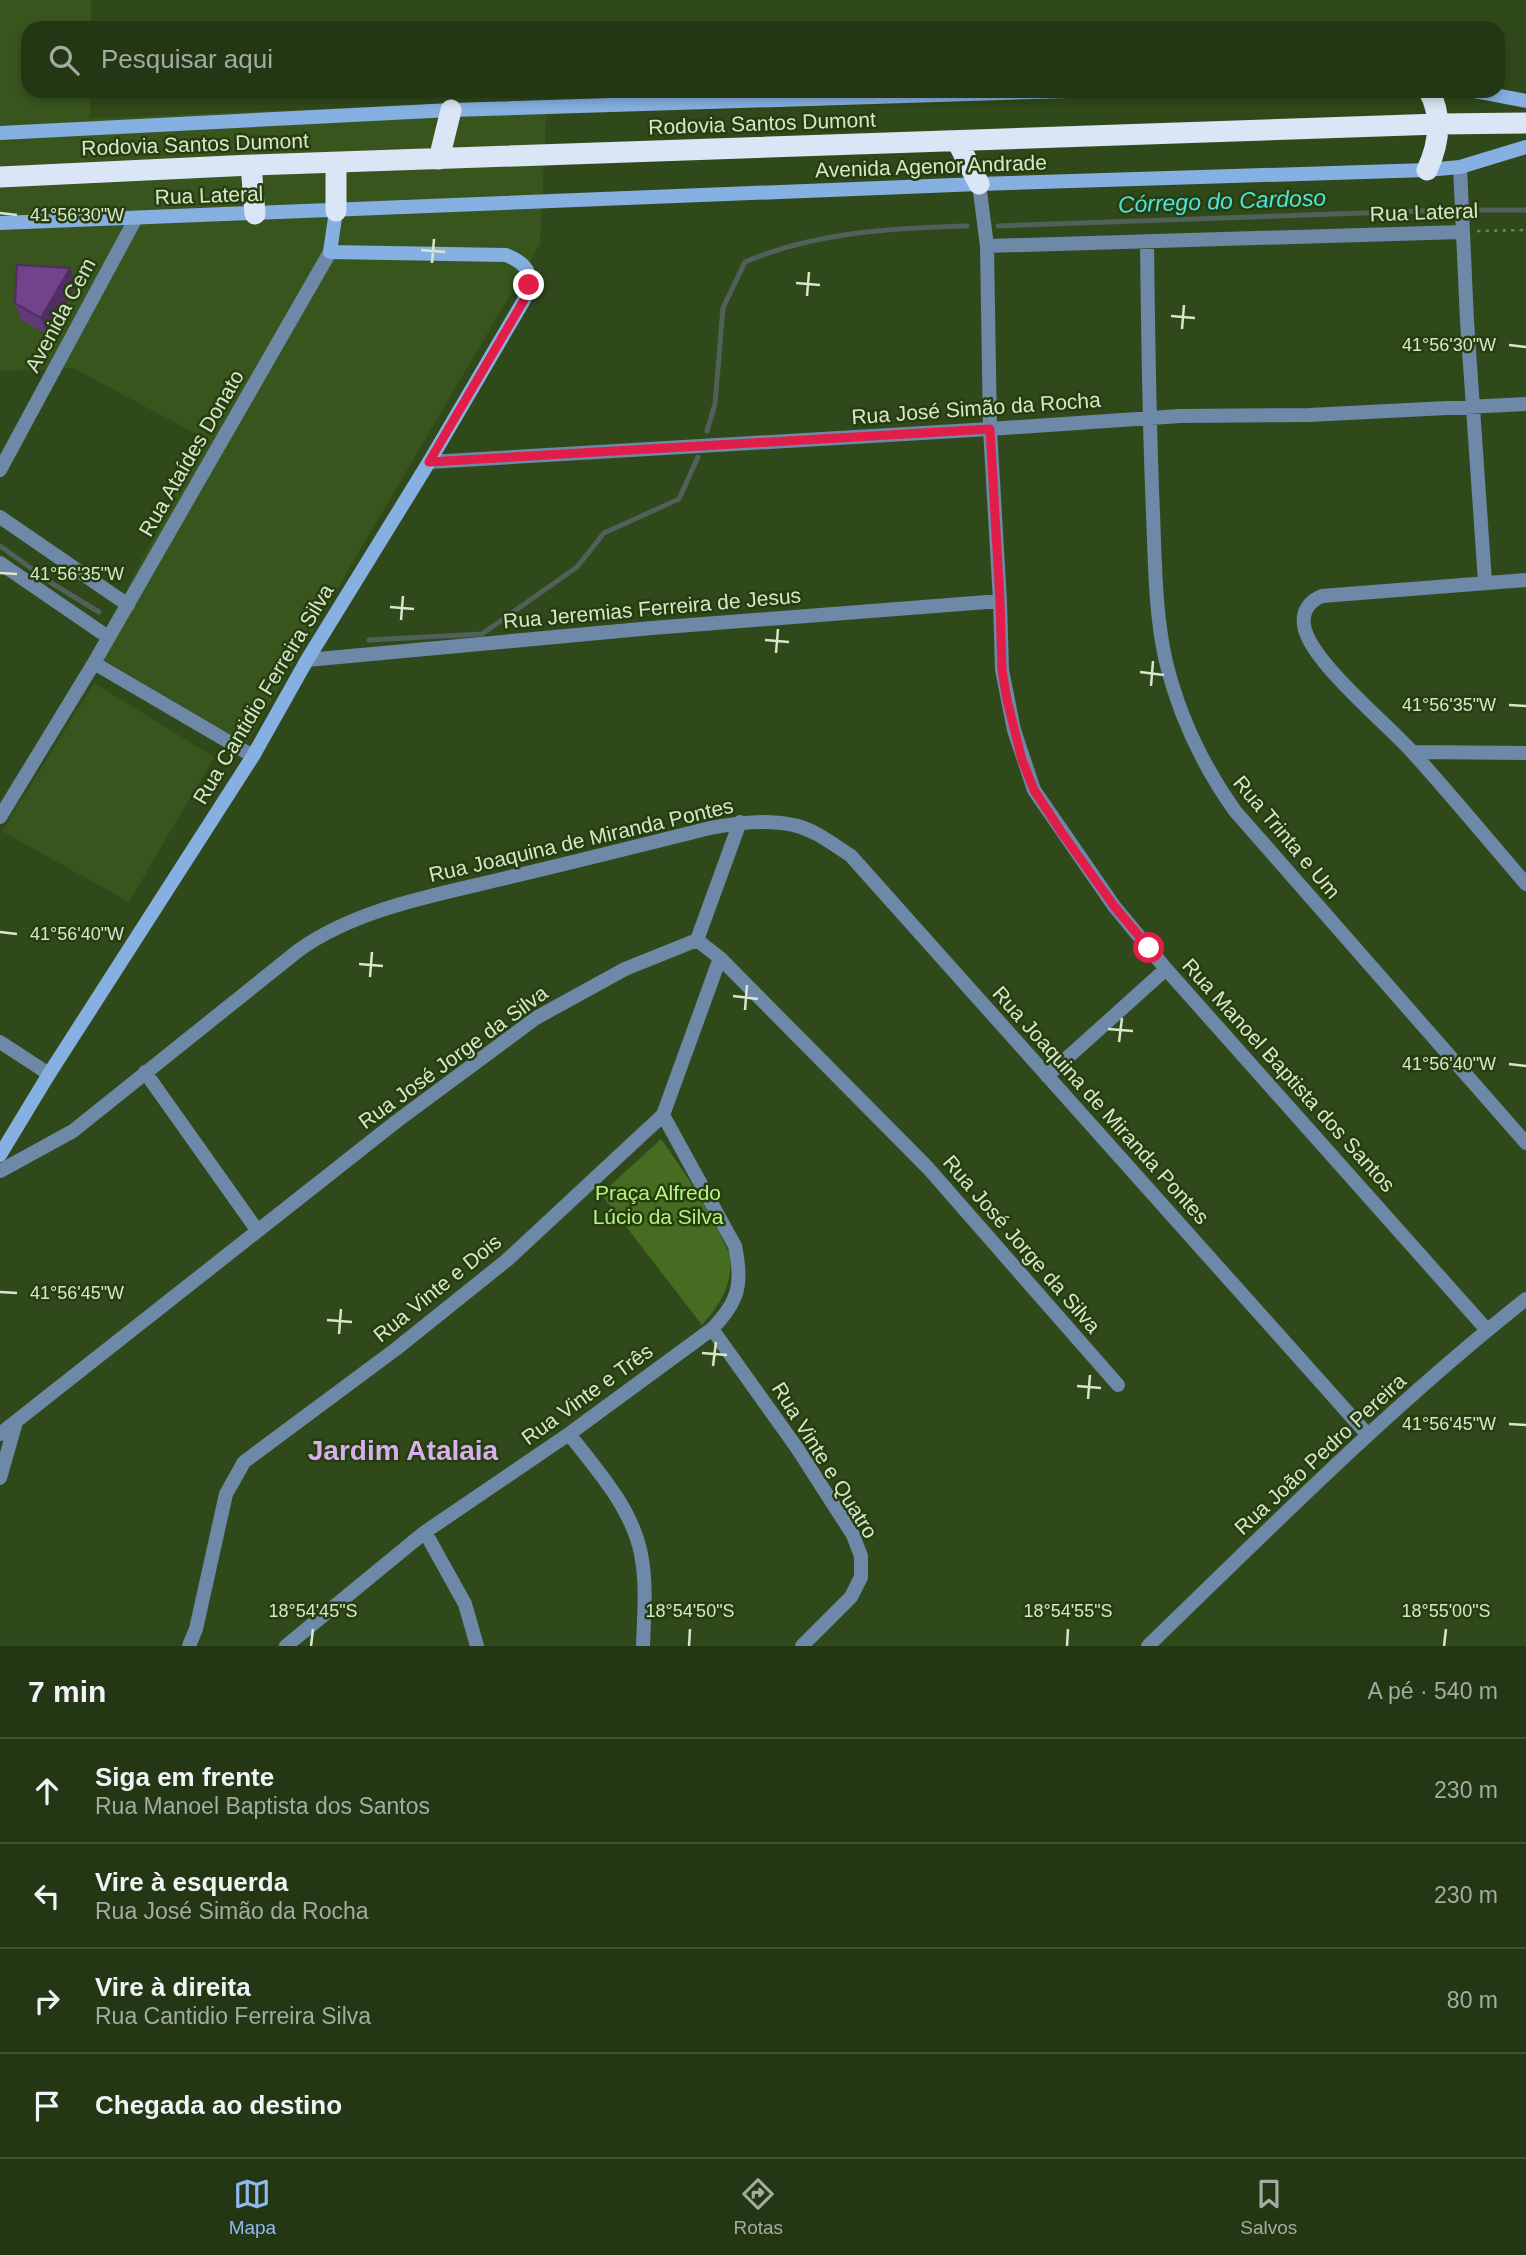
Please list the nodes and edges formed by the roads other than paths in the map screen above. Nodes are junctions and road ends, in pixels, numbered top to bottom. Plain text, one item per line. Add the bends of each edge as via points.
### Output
1 (1505, 97) edge
2 (841, 98) edge
3 (1433, 98) edge
4 (1526, 101) edge
5 (451, 110) junction
6 (1526, 123) edge
7 (1439, 124) junction
8 (3, 133) edge
9 (957, 141) junction
10 (1526, 148) edge
11 (439, 159) junction
12 (336, 163) junction
13 (251, 165) junction
14 (1460, 167) junction
15 (1427, 170) junction
16 (0, 177) edge
17 (979, 184) junction
18 (336, 211) junction
19 (255, 215) junction
20 (136, 218) junction
21 (0, 223) edge
22 (1462, 232) junction
23 (1147, 241) junction
24 (987, 246) junction
25 (330, 252) junction
26 (1526, 404) edge
27 (1474, 405) junction
28 (1149, 418) junction
29 (990, 429) junction
30 (429, 462) junction
31 (0, 470) edge
32 (0, 517) edge
33 (0, 563) edge
34 (1526, 580) edge
35 (1485, 582) junction
36 (1000, 601) junction
37 (128, 605) junction
38 (108, 637) junction
39 (307, 660) junction
40 (94, 663) junction
41 (1413, 752) junction
42 (1526, 753) edge
43 (253, 756) junction
44 (0, 817) edge
45 (740, 822) junction
46 (1526, 884) edge
47 (697, 940) junction
48 (720, 958) junction
49 (1166, 969) junction
50 (0, 1042) edge
51 (145, 1072) junction
52 (49, 1074) junction
53 (1047, 1076) junction
54 (663, 1115) junction
55 (1526, 1143) edge
56 (0, 1154) edge
57 (0, 1171) edge
58 (257, 1230) junction
59 (1526, 1299) edge
60 (712, 1329) junction
61 (1487, 1330) junction
62 (1118, 1385) dead end
63 (16, 1422) junction
64 (0, 1434) edge
65 (569, 1434) junction
66 (1367, 1434) junction
67 (0, 1478) edge
68 (425, 1532) junction
69 (190, 1646) edge
70 (286, 1646) edge
71 (477, 1646) edge
72 (643, 1646) edge
73 (802, 1646) edge
74 (1148, 1646) edge

1 - 4 street
2 - 5 street
3 - 7 highway
5 - 8 street
5 - 11 highway
6 - 7 highway, Rodovia Santos Dumont
7 - 9 highway, Rodovia Santos Dumont
7 - 15 highway
9 - 11 highway, Rodovia Santos Dumont
9 - 17 highway
10 - 14 street, Avenida Agenor Andrade
11 - 12 highway, Rodovia Santos Dumont
12 - 13 highway, Rodovia Santos Dumont
12 - 18 highway
13 - 16 highway, Rodovia Santos Dumont
13 - 19 highway
14 - 15 street, Avenida Agenor Andrade
14 - 22 street
15 - 17 street, Avenida Agenor Andrade
17 - 18 street, Avenida Agenor Andrade
17 - 24 street, Rua Manoel Baptista dos Santos
18 - 19 street, Rua Lateral
18 - 25 street, Rua Ataídes Donato
19 - 20 street, Rua Lateral
20 - 21 street, Rua Lateral
20 - 31 street, Avenida Cem
22 - 23 street, Rua Lateral
22 - 27 street
23 - 24 street, Rua Lateral
23 - 28 street, Rua Trinta e Um
24 - 29 street, Rua Manoel Baptista dos Santos
25 - 30 street, Rua Cantidio Ferreira Silva via 506,255 528,269 524,300
25 - 37 street, Rua Ataídes Donato
26 - 27 street, Rua José Simão da Rocha
27 - 28 street, Rua José Simão da Rocha
27 - 35 street
28 - 29 street, Rua José Simão da Rocha
28 - 55 street, Rua Trinta e Um via 1161,638 1202,760 1268,851
29 - 30 street, Rua José Simão da Rocha
29 - 36 street, Rua Manoel Baptista dos Santos
30 - 39 street, Rua Cantidio Ferreira Silva
32 - 37 street
33 - 38 street
34 - 35 street
35 - 41 street via 1322,596 1311,601 1305,612 1304,625 1318,654
36 - 39 street, Rua Jeremias Ferreira de Jesus
36 - 49 street, Rua Manoel Baptista dos Santos via 1007,700 1034,790 1114,906
37 - 38 street, Rua Ataídes Donato
38 - 40 street, Rua Ataídes Donato
39 - 43 street, Rua Cantidio Ferreira Silva
40 - 43 street
40 - 44 street, Rua Ataídes Donato
41 - 42 street
41 - 46 street
43 - 52 street, Rua Cantidio Ferreira Silva
45 - 47 street
45 - 51 street, Rua Joaquina de Miranda Pontes via 352,919 299,950
45 - 53 street, Rua Joaquina de Miranda Pontes via 794,825 851,856
47 - 48 street, Rua José Jorge da Silva
47 - 58 street, Rua José Jorge da Silva via 625,969 536,1018
48 - 54 street, Rua Vinte e Dois
48 - 62 street, Rua José Jorge da Silva via 928,1168
49 - 53 street
49 - 61 street, Rua Manoel Baptista dos Santos
50 - 52 street
51 - 57 street, Rua Joaquina de Miranda Pontes via 73,1131
51 - 58 street
52 - 56 street, Rua Cantidio Ferreira Silva
53 - 66 street, Rua Joaquina de Miranda Pontes
54 - 60 street via 735,1246 738,1288 733,1303
54 - 69 street, Rua Vinte e Dois via 507,1260 244,1462 226,1494
58 - 63 street, Rua José Jorge da Silva
59 - 61 street, Rua João Pedro Pereira
60 - 65 street, Rua Vinte e Três
60 - 73 street, Rua Vinte e Quatro via 797,1448 853,1535 861,1556 861,1577 851,1597
61 - 66 street, Rua João Pedro Pereira
63 - 64 street, Rua José Jorge da Silva
63 - 67 street
65 - 68 street, Rua Vinte e Três
65 - 72 street via 627,1515 641,1552
66 - 74 street, Rua João Pedro Pereira
68 - 70 street, Rua Vinte e Três
68 - 71 street via 465,1604

